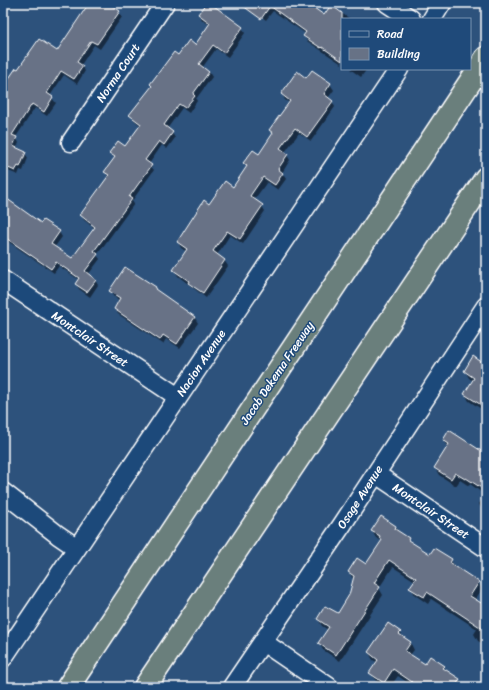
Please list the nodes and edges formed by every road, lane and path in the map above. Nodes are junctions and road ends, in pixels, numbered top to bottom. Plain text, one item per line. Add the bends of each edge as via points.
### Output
1 (165, 3) edge
2 (387, 3) edge
3 (442, 3) edge
4 (409, 18) edge
5 (433, 18) edge
6 (484, 60) edge
7 (398, 70) edge
8 (71, 142) dead end
9 (486, 178) edge
10 (3, 280) edge
11 (485, 309) edge
12 (178, 397) junction
13 (376, 474) junction
14 (3, 492) edge
15 (77, 548) junction
16 (486, 548) edge
17 (262, 642) junction
18 (3, 658) edge
19 (68, 687) edge
20 (145, 687) edge
21 (232, 687) edge
22 (329, 687) edge

1 - 8 street, Norma Court
2 - 4 street
3 - 5 street
6 - 19 highway, Jacob Dekema Freeway
7 - 12 street, Nacion Avenue
9 - 20 highway
10 - 12 street, Montclair Street
11 - 13 street, Osage Avenue
12 - 15 street, Nacion Avenue
13 - 16 street, Montclair Street
13 - 17 street, Osage Avenue
14 - 15 street
15 - 18 street, Nacion Avenue
17 - 21 street, Osage Avenue
17 - 22 street

